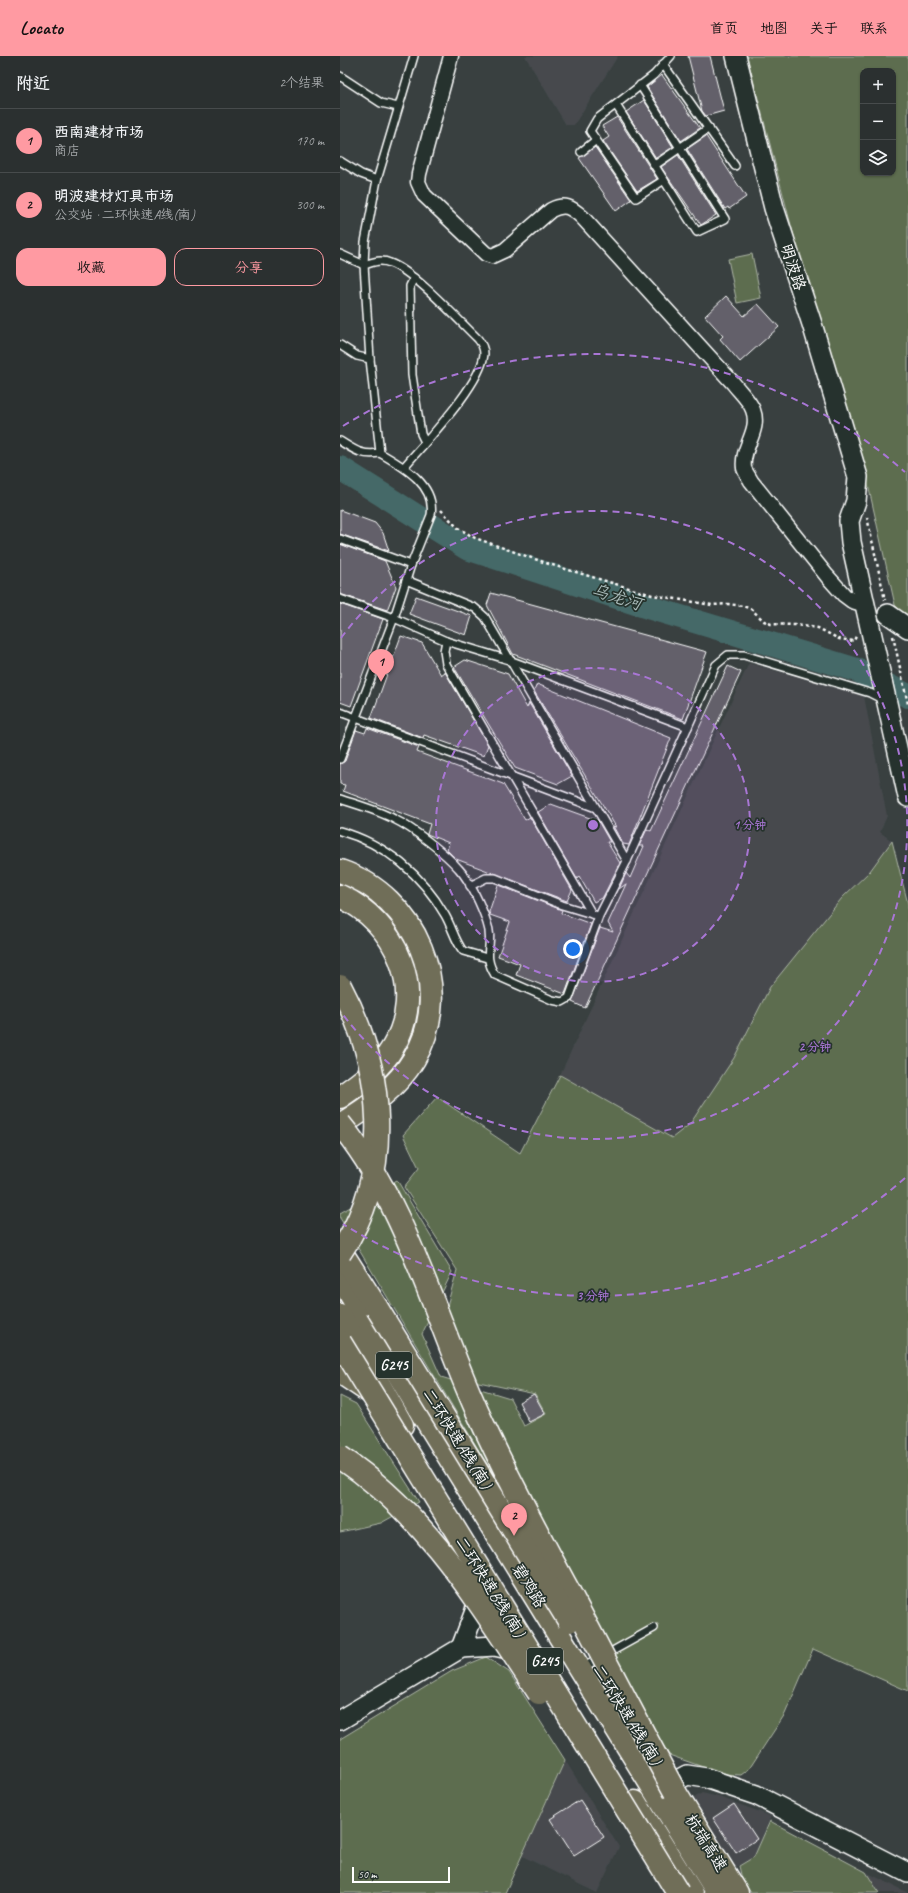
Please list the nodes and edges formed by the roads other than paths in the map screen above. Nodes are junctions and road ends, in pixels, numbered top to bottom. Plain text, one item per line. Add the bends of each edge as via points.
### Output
1 (414, 56) edge
2 (451, 56) edge
3 (671, 56) edge
4 (736, 56) edge
5 (663, 64) junction
6 (340, 76) edge
7 (640, 85) junction
8 (616, 105) junction
9 (398, 107) junction
10 (709, 128) junction
11 (596, 140) junction
12 (680, 148) junction
13 (581, 152) dead end
14 (340, 161) edge
15 (655, 165) junction
16 (735, 166) dead end
17 (377, 180) junction
18 (664, 180) junction
19 (340, 254) edge
20 (364, 265) junction
21 (414, 278) junction
22 (340, 345) edge
23 (370, 359) junction
24 (340, 441) edge
25 (425, 442) junction
26 (380, 453) junction
27 (404, 467) junction
28 (340, 539) edge
29 (411, 565) junction
30 (406, 580) junction
31 (340, 599) edge
32 (866, 605) junction
33 (888, 614) road end
34 (394, 618) junction
35 (908, 628) edge
36 (446, 641) junction
37 (509, 660) junction
38 (886, 699) junction
39 (340, 712) edge
40 (357, 718) junction
41 (688, 727) junction
42 (340, 759) edge
43 (510, 776) junction
44 (908, 797) edge
45 (340, 799) edge
46 (596, 808) junction
47 (340, 831) edge
48 (627, 861) junction
49 (340, 871) edge
50 (470, 886) junction
51 (340, 896) edge
52 (596, 915) junction
53 (487, 958) junction
54 (340, 986) edge
55 (340, 1097) edge
56 (340, 1124) edge
57 (340, 1251) edge
58 (340, 1277) edge
59 (340, 1315) edge
60 (340, 1342) edge
61 (340, 1372) edge
62 (403, 1426) junction
63 (340, 1457) edge
64 (485, 1562) junction
65 (654, 1628) dead end
66 (461, 1648) junction
67 (543, 1657) junction
68 (580, 1669) junction
69 (340, 1720) edge
70 (665, 1792) junction
71 (908, 1873) edge
72 (671, 1893) edge
73 (678, 1893) edge
74 (692, 1893) edge
75 (718, 1893) edge
76 (737, 1893) edge

1 - 9 lane
2 - 32 street via 419,174 418,182 424,196 486,254 492,256 506,250 557,206 572,208 582,217 733,383 753,410 755,424 744,455 744,469 826,576 852,601
3 - 5 lane
4 - 32 street, 明波路 via 774,208 858,477 856,501 849,521 851,542
5 - 7 lane
5 - 10 lane
6 - 9 lane via 381,103
7 - 8 lane
7 - 12 lane
8 - 11 lane via 598,119 590,131
8 - 15 lane
9 - 17 lane
10 - 12 lane
10 - 16 lane
11 - 13 lane
11 - 18 lane via 636,198
12 - 15 lane
12 - 18 lane via 725,219 697,232
14 - 17 lane
15 - 18 lane
17 - 20 lane via 365,242
19 - 20 lane
20 - 21 lane via 379,260 406,271
20 - 23 lane
21 - 25 lane via 410,286 412,375 421,434
21 - 25 lane via 478,340 483,346 484,354 480,369 461,400
22 - 23 lane via 357,356
23 - 26 lane
24 - 26 lane via 359,453
25 - 27 lane
26 - 27 lane
27 - 29 lane via 424,486 432,506 431,515
28 - 29 lane
29 - 30 lane
30 - 34 lane
30 - 37 lane via 475,608 485,617
31 - 34 lane
32 - 38 street
33 - 35 street
34 - 36 lane
34 - 40 lane
36 - 37 lane
36 - 43 lane via 446,664
37 - 41 lane
37 - 46 lane
38 - 41 lane via 744,655 728,655 716,665
38 - 44 street
39 - 40 lane
40 - 42 lane
40 - 43 lane
41 - 48 lane
43 - 46 lane
43 - 52 lane
45 - 50 lane via 394,819 416,832 460,869
46 - 48 lane
47 - 53 lane via 378,847 405,866 439,904 463,951
48 - 52 lane
49 - 56 main road via 372,887 404,917 425,958 430,1006 425,1034 407,1069 380,1097
50 - 52 lane via 486,878 495,878 562,905
50 - 53 lane via 488,924 491,938
51 - 55 main road via 369,914 386,932 396,948 407,991 402,1028 394,1046 374,1071
52 - 53 lane via 569,998 562,1002 495,975
54 - 57 main road, bridge via 368,1055 374,1079 378,1126 368,1192 355,1225
56 - 70 main road, bridge via 363,1153 387,1196 492,1443
57 - 70 main road, 二环快速A线(南), bridge
58 - 68 main road, 碧鸡路 / G245
59 - 62 main road, 碧鸡路 / G245
60 - 73 main road, 二环快速B线(南), bridge
61 - 62 main road via 372,1393
62 - 64 main road, 碧鸡路 / G245
63 - 72 main road, bridge via 396,1502 445,1557
64 - 66 street via 475,1611
64 - 67 main road, 碧鸡路 / G245
65 - 68 lane
66 - 67 street via 495,1646
66 - 69 street
67 - 74 main road, 碧鸡路 / G245
68 - 70 main road, 碧鸡路 / G245
70 - 71 street via 687,1775 706,1778 756,1795
70 - 75 main road, 碧鸡路 / G245
70 - 76 main road, 杭瑞高速

